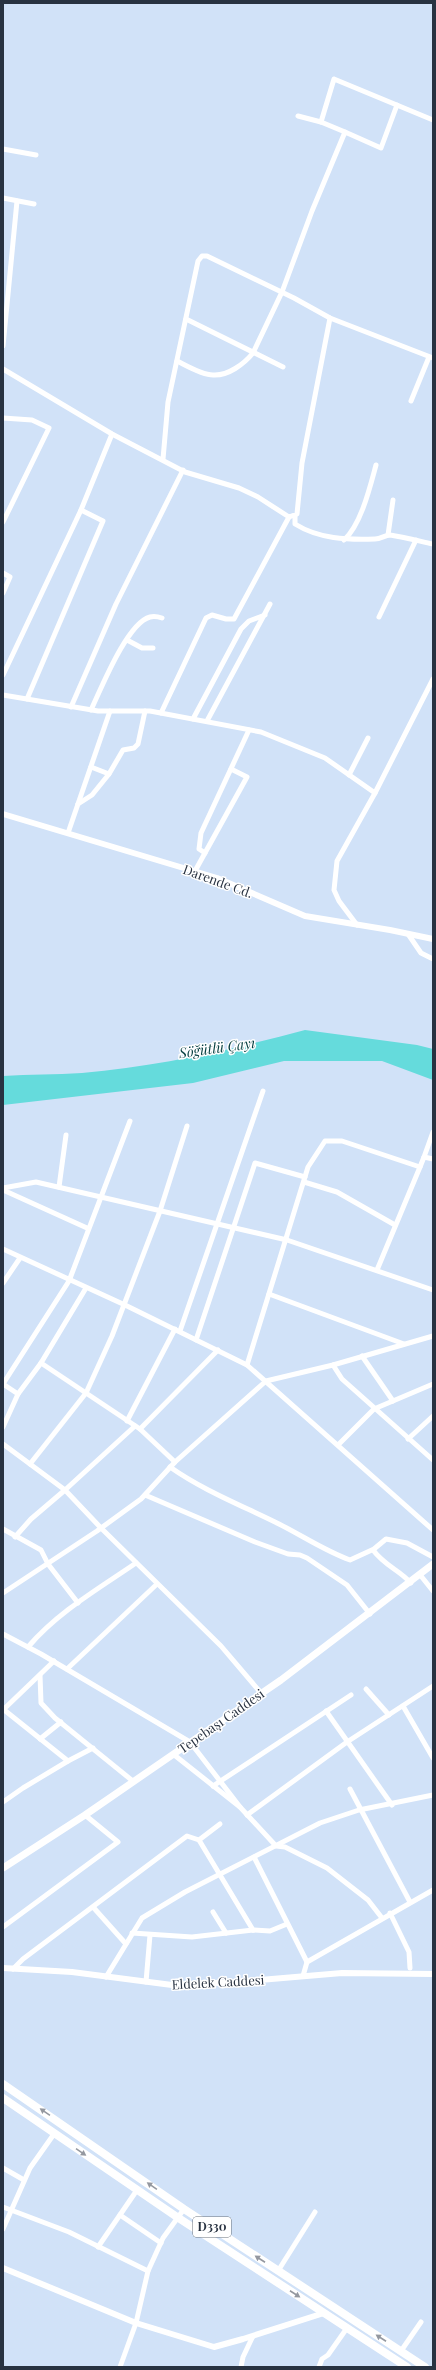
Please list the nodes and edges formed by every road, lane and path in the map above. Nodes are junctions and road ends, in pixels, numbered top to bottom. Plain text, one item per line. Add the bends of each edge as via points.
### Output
1 (397, 105) junction
2 (298, 116) dead end
3 (433, 120) edge
4 (322, 122) junction
5 (345, 132) junction
6 (3, 149) edge
7 (36, 155) dead end
8 (3, 198) edge
9 (18, 201) junction
10 (34, 204) dead end
11 (282, 292) junction
12 (330, 318) junction
13 (186, 319) junction
14 (3, 346) edge
15 (253, 351) junction
16 (431, 358) edge
17 (177, 361) junction
18 (283, 367) dead end
19 (3, 369) edge
20 (411, 402) dead end
21 (3, 418) edge
22 (112, 434) junction
23 (163, 459) junction
24 (376, 465) dead end
25 (183, 470) junction
26 (393, 500) dead end
27 (81, 510) junction
28 (295, 516) junction
29 (289, 518) junction
30 (3, 522) edge
31 (388, 535) junction
32 (344, 540) junction
33 (416, 540) junction
34 (433, 544) edge
35 (3, 573) edge
36 (3, 593) edge
37 (270, 604) dead end
38 (265, 615) junction
39 (378, 617) dead end
40 (162, 618) dead end
41 (127, 640) junction
42 (153, 648) dead end
43 (3, 675) edge
44 (433, 678) edge
45 (3, 695) edge
46 (27, 699) junction
47 (71, 707) junction
48 (91, 710) junction
49 (110, 711) junction
50 (145, 711) junction
51 (162, 712) junction
52 (194, 719) junction
53 (207, 721) junction
54 (249, 730) junction
55 (368, 738) dead end
56 (91, 767) junction
57 (231, 769) junction
58 (109, 774) junction
59 (350, 775) junction
60 (375, 793) junction
61 (78, 804) junction
62 (3, 814) edge
63 (68, 834) junction
64 (205, 853) junction
65 (195, 871) junction
66 (357, 925) junction
67 (408, 934) junction
68 (433, 939) edge
69 (433, 959) edge
70 (263, 1091) dead end
71 (130, 1121) dead end
72 (187, 1126) dead end
73 (433, 1132) edge
74 (66, 1135) dead end
75 (424, 1157) junction
76 (433, 1159) edge
77 (420, 1167) junction
78 (305, 1180) junction
79 (59, 1187) junction
80 (3, 1189) edge
81 (102, 1199) junction
82 (160, 1211) junction
83 (217, 1225) junction
84 (395, 1225) junction
85 (88, 1228) junction
86 (234, 1229) junction
87 (287, 1240) junction
88 (3, 1249) edge
89 (20, 1258) junction
90 (377, 1270) junction
91 (69, 1281) junction
92 (3, 1283) edge
93 (86, 1288) junction
94 (433, 1290) edge
95 (269, 1294) junction
96 (125, 1305) junction
97 (178, 1330) junction
98 (433, 1336) edge
99 (196, 1340) junction
100 (404, 1344) junction
101 (218, 1350) junction
102 (362, 1356) junction
103 (41, 1363) junction
104 (247, 1365) junction
105 (333, 1365) junction
106 (266, 1381) junction
107 (3, 1384) edge
108 (433, 1384) edge
109 (86, 1393) junction
110 (18, 1394) junction
111 (393, 1401) junction
112 (374, 1409) junction
113 (433, 1416) edge
114 (127, 1421) junction
115 (3, 1427) edge
116 (137, 1428) junction
117 (408, 1439) junction
118 (3, 1444) edge
119 (338, 1445) junction
120 (433, 1460) edge
121 (175, 1462) junction
122 (30, 1464) junction
123 (170, 1467) junction
124 (65, 1490) junction
125 (145, 1495) junction
126 (101, 1528) junction
127 (3, 1529) edge
128 (433, 1530) edge
129 (15, 1537) junction
130 (373, 1550) junction
131 (433, 1557) edge
132 (136, 1563) junction
133 (48, 1564) junction
134 (433, 1564) edge
135 (420, 1576) junction
136 (411, 1583) junction
137 (157, 1584) junction
138 (433, 1591) edge
139 (3, 1593) edge
140 (78, 1603) junction
141 (370, 1614) junction
142 (3, 1634) edge
143 (28, 1647) junction
144 (54, 1661) junction
145 (67, 1669) junction
146 (40, 1675) junction
147 (433, 1686) edge
148 (366, 1689) dead end
149 (261, 1693) junction
150 (351, 1695) dead end
151 (403, 1706) junction
152 (3, 1709) edge
153 (326, 1711) junction
154 (389, 1715) junction
155 (61, 1722) junction
156 (40, 1739) junction
157 (190, 1742) junction
158 (347, 1742) junction
159 (93, 1748) junction
160 (173, 1754) junction
161 (433, 1758) edge
162 (68, 1761) junction
163 (221, 1781) junction
164 (134, 1782) junction
165 (213, 1786) junction
166 (350, 1789) dead end
167 (433, 1795) edge
168 (3, 1802) edge
169 (392, 1804) junction
170 (240, 1808) junction
171 (359, 1810) junction
172 (247, 1815) junction
173 (85, 1816) junction
174 (220, 1824) dead end
175 (199, 1840) junction
176 (276, 1846) junction
177 (254, 1857) junction
178 (3, 1868) edge
179 (219, 1875) junction
180 (433, 1890) edge
181 (410, 1902) junction
182 (92, 1907) junction
183 (213, 1912) dead end
184 (390, 1913) junction
185 (382, 1918) junction
186 (287, 1924) junction
187 (3, 1928) edge
188 (253, 1930) junction
189 (226, 1933) junction
190 (132, 1934) junction
191 (150, 1935) junction
192 (126, 1944) junction
193 (307, 1962) junction
194 (3, 1968) edge
195 (410, 1968) dead end
196 (13, 1969) junction
197 (433, 1974) edge
198 (303, 1976) junction
199 (106, 1977) junction
200 (146, 1982) junction
201 (3, 2084) edge
202 (3, 2098) edge
203 (54, 2134) junction
204 (3, 2168) edge
205 (24, 2180) junction
206 (137, 2190) junction
207 (3, 2207) edge
208 (184, 2209) junction
209 (11, 2210) junction
210 (315, 2212) dead end
211 (120, 2215) junction
212 (177, 2217) junction
213 (3, 2229) edge
214 (161, 2243) junction
215 (98, 2247) junction
216 (3, 2268) edge
217 (148, 2271) junction
218 (278, 2271) junction
219 (324, 2313) junction
220 (421, 2322) dead end
221 (136, 2323) junction
222 (347, 2328) junction
223 (253, 2336) junction
224 (401, 2351) junction
225 (120, 2367) edge
226 (242, 2367) edge
227 (319, 2367) edge
228 (407, 2367) edge
229 (425, 2367) edge

1 - 3 street
1 - 4 street via 334,79
1 - 5 street via 381,148
2 - 4 street
4 - 5 street
5 - 11 street
6 - 7 street
8 - 9 street
9 - 10 street
9 - 14 street
11 - 12 street
11 - 13 street via 207,256 202,256 198,261
11 - 15 street
12 - 16 street
12 - 28 street via 302,463
13 - 15 street
13 - 17 street
15 - 17 street via 246,362 218,375 211,375
15 - 18 street
16 - 20 street
17 - 23 street via 168,402
19 - 22 street
21 - 30 street via 32,420 49,428
22 - 23 street
22 - 27 street
23 - 25 street
24 - 32 street via 368,492 350,534
25 - 29 street via 239,488 268,502
25 - 47 street via 116,604
26 - 31 street
27 - 43 street
27 - 46 street via 104,521
28 - 29 street
28 - 32 street via 295,524 309,532
29 - 51 street via 234,619 212,615 206,618
31 - 32 street via 379,539
31 - 33 street
33 - 34 street
33 - 39 street
35 - 36 street via 10,577
37 - 38 street
38 - 52 street via 248,621 241,629
38 - 53 street
40 - 41 street via 151,616 144,620
41 - 42 street via 142,648
41 - 48 street via 114,659
44 - 60 street
45 - 46 street
46 - 47 street
47 - 48 street
48 - 49 street
49 - 50 street
49 - 56 street
50 - 51 street
50 - 58 street via 138,744 134,748 124,750
51 - 52 street
52 - 53 street
53 - 54 street
54 - 57 street
54 - 59 street via 261,732 325,758
55 - 59 street
56 - 58 street
56 - 61 street
57 - 64 street via 201,833 199,849
57 - 64 street via 247,777
58 - 61 street via 92,795
59 - 60 street
60 - 66 street via 337,861 334,878 334,890 339,901
61 - 63 street
62 - 63 street, Darende Cd.
63 - 65 street, Darende Cd.
64 - 65 street
65 - 66 street, Darende Cd. via 305,916
66 - 67 street, Darende Cd.
67 - 68 street, Darende Cd.
67 - 69 street via 421,953
70 - 83 street
71 - 81 street
72 - 82 street
73 - 75 street
74 - 79 street
75 - 76 street
75 - 77 street
77 - 78 street via 342,1141 324,1141 308,1167
77 - 84 street
78 - 84 street via 337,1192
78 - 86 street via 255,1163
78 - 87 street
79 - 80 street via 36,1182
79 - 81 street
80 - 85 street
81 - 82 street
81 - 85 street
82 - 83 street
82 - 96 street
83 - 86 street
83 - 97 street
84 - 90 street
85 - 91 street
86 - 87 street
86 - 99 street
87 - 90 street
87 - 95 street
88 - 89 street
89 - 91 street
89 - 92 street
90 - 94 street
91 - 93 street
91 - 107 street
93 - 96 street
93 - 103 street
95 - 100 street
95 - 104 street
96 - 97 street
96 - 109 street
97 - 99 street
97 - 114 street
98 - 100 street
99 - 101 street
100 - 102 street
101 - 104 street
101 - 116 street
102 - 105 street
102 - 111 street
103 - 109 street
103 - 110 street
104 - 106 street
105 - 106 street
105 - 112 street via 342,1379
106 - 119 street
106 - 121 street
107 - 110 street
108 - 111 street
109 - 114 street
109 - 122 street
110 - 115 street
111 - 112 street
112 - 117 street
112 - 119 street
113 - 117 street
114 - 116 street
116 - 121 street
116 - 124 street
117 - 120 street
118 - 122 street
119 - 128 street
121 - 123 street
122 - 124 street
123 - 125 street
123 - 130 street via 200,1486 297,1533 329,1553 350,1560
124 - 126 street
124 - 129 street via 31,1519
125 - 126 street
125 - 141 street via 255,1542 307,1558 347,1585
126 - 132 street
126 - 133 street
127 - 129 street
129 - 133 street via 41,1550
130 - 131 street via 386,1539 399,1540 420,1548
130 - 136 street via 382,1562 403,1574
132 - 137 street
132 - 140 street
133 - 139 street
133 - 140 street
134 - 135 main road, Tepebaşı Caddesi
135 - 136 main road, Tepebaşı Caddesi
135 - 138 street
136 - 141 main road, Tepebaşı Caddesi
137 - 145 street
137 - 149 street via 221,1646
140 - 143 street via 43,1629
141 - 149 main road, Tepebaşı Caddesi
142 - 143 street
143 - 144 street
144 - 145 street
144 - 146 street
145 - 157 street
146 - 152 street
146 - 155 street via 42,1703
147 - 151 street
148 - 154 street
149 - 157 main road, Tepebaşı Caddesi
150 - 153 street
151 - 154 street
151 - 161 street
152 - 156 street
153 - 158 street
153 - 163 street
154 - 158 street
155 - 156 street
155 - 159 street
156 - 162 street
157 - 160 main road, Tepebaşı Caddesi
157 - 163 street
158 - 169 street
158 - 172 street
159 - 162 street
159 - 164 street
160 - 164 main road, Tepebaşı Caddesi
160 - 165 street
162 - 168 street
163 - 165 street
163 - 170 street
164 - 173 main road, Tepebaşı Caddesi
165 - 170 street
166 - 171 street
167 - 169 street
169 - 171 street
170 - 172 street
171 - 176 street via 320,1823
171 - 181 street
172 - 176 street
173 - 178 main road, Tepebaşı Caddesi
173 - 187 street via 118,1842
174 - 175 street
175 - 179 street
175 - 182 street via 188,1836
176 - 177 street
176 - 185 street via 285,1847 327,1868 368,1900
177 - 179 street
177 - 186 street
179 - 188 street
179 - 190 street via 142,1918
180 - 181 street
181 - 184 street
182 - 192 street
182 - 196 street
183 - 189 street
184 - 185 street
184 - 195 street via 409,1952
185 - 193 street
186 - 188 street via 270,1931
186 - 193 street
188 - 189 street
189 - 191 street via 192,1937
190 - 191 street
190 - 192 street
191 - 200 street
192 - 199 street
193 - 198 street
194 - 196 street, Eldelek Caddesi
196 - 199 street, Eldelek Caddesi
197 - 198 street, Eldelek Caddesi via 342,1973
198 - 200 street, Eldelek Caddesi via 172,1985
199 - 200 street, Eldelek Caddesi
208 -> 201 main road, D330
202 - 203 main road, D330
203 - 205 street
203 -> 206 main road, D330
204 - 205 street
205 - 209 street
206 - 211 street
206 - 212 main road, D330
207 - 209 street
208 - 212 street
218 -> 208 main road, D330
209 - 213 street
209 - 215 street via 69,2232
210 - 218 street
211 - 214 street
211 - 215 street
212 - 214 street
212 -> 219 main road, D330
214 - 217 street
215 - 217 street
216 - 221 street
217 - 221 street
224 -> 218 main road, D330
219 - 222 main road, D330
219 - 223 street
220 - 224 street
221 - 223 street via 214,2346
221 - 225 street
222 - 227 street via 328,2355 322,2359
222 - 228 main road, D330
223 - 226 street via 243,2357
224 - 229 main road, D330

